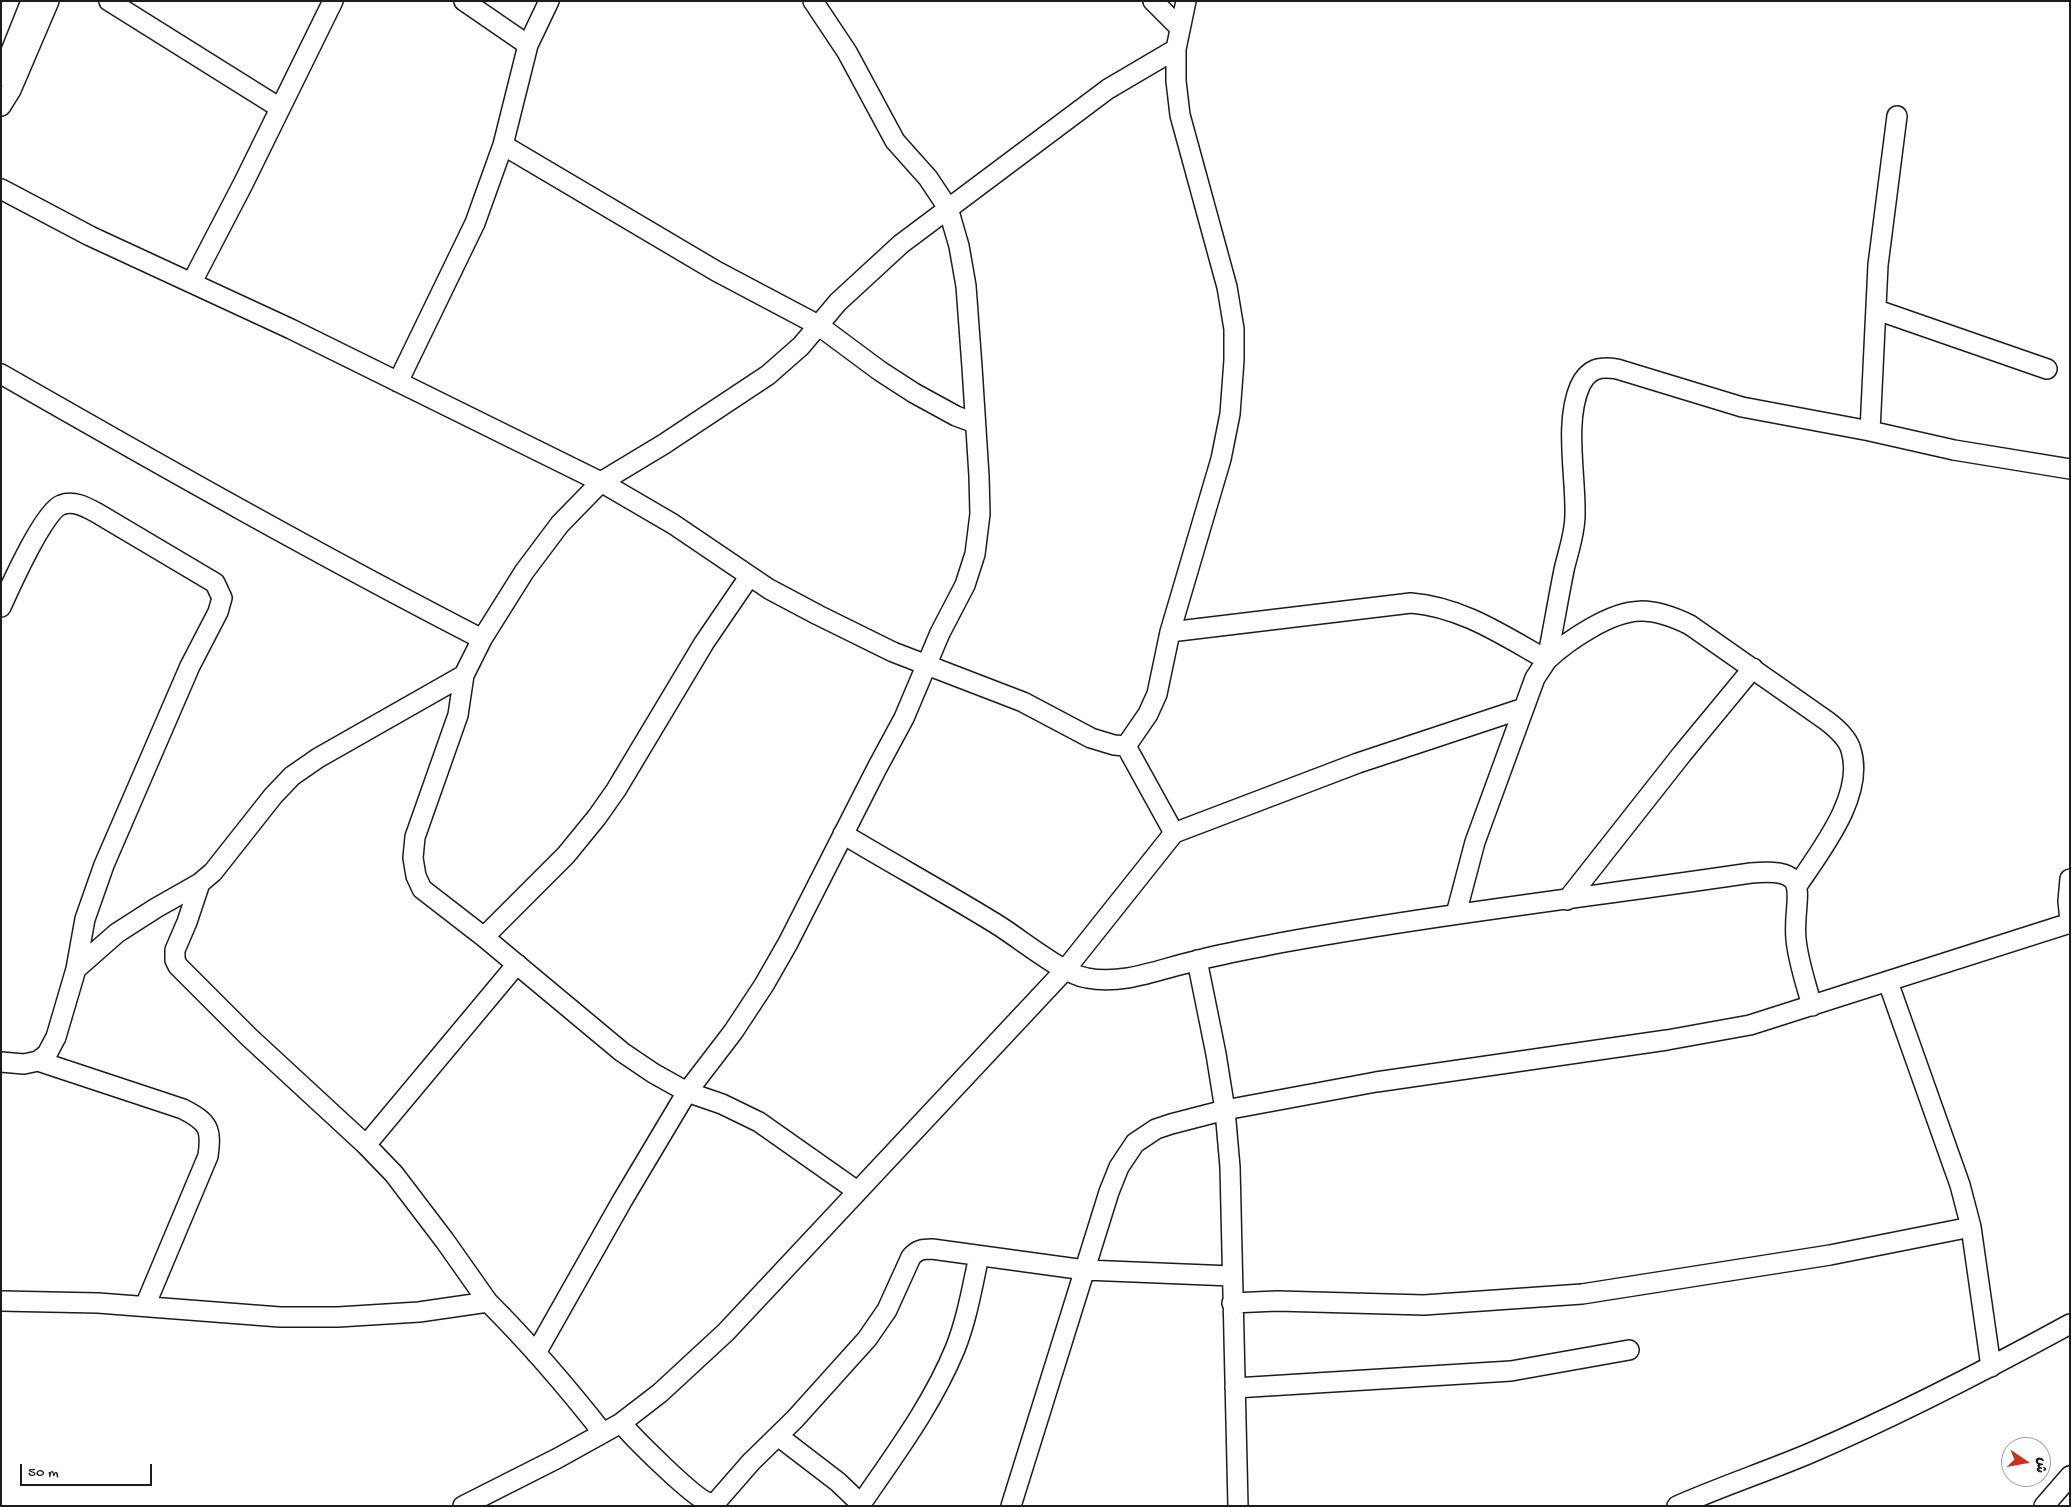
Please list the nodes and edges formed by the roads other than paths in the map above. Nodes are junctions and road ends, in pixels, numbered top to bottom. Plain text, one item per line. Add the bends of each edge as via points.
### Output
1 (31, 1) edge
2 (49, 1) edge
3 (109, 1) edge
4 (333, 1) edge
5 (464, 1) edge
6 (549, 1) edge
7 (813, 1) edge
8 (1153, 1) edge
9 (1186, 1) edge
10 (1180, 28) junction
11 (528, 45) junction
12 (1176, 49) junction
13 (1, 76) edge
14 (1, 106) edge
15 (280, 108) junction
16 (1897, 116) dead end
17 (503, 145) junction
18 (1, 189) edge
19 (948, 208) junction
20 (192, 282) junction
21 (1876, 310) junction
22 (818, 325) junction
23 (2047, 369) dead end
24 (1, 374) edge
25 (398, 382) junction
26 (975, 423) junction
27 (1870, 431) junction
28 (2070, 469) edge
29 (601, 482) junction
30 (750, 577) junction
31 (1, 607) edge
32 (1170, 632) junction
33 (482, 639) junction
34 (1547, 660) junction
35 (926, 664) junction
36 (1753, 668) junction
37 (464, 675) junction
38 (1524, 708) junction
39 (1126, 746) junction
40 (1174, 833) junction
41 (843, 834) junction
42 (2070, 879) edge
43 (200, 883) junction
44 (1797, 886) junction
45 (1567, 900) junction
46 (1456, 914) junction
47 (2070, 922) edge
48 (484, 937) junction
49 (1197, 960) junction
50 (517, 964) junction
51 (76, 969) junction
52 (1065, 970) junction
53 (1888, 982) junction
54 (1812, 1006) junction
55 (38, 1061) junction
56 (1, 1062) edge
57 (687, 1092) junction
58 (1225, 1110) junction
59 (366, 1145) junction
60 (857, 1191) junction
61 (1970, 1227) junction
62 (979, 1256) junction
63 (1085, 1270) junction
64 (1232, 1276) junction
65 (1, 1301) edge
66 (488, 1302) junction
67 (1232, 1303) junction
68 (145, 1306) junction
69 (2070, 1324) edge
70 (1629, 1350) dead end
71 (536, 1353) junction
72 (1991, 1367) junction
73 (1235, 1388) junction
74 (621, 1423) junction
75 (603, 1433) junction
76 (778, 1436) junction
77 (2070, 1476) edge
78 (863, 1505) edge
79 (463, 1506) edge
80 (1011, 1506) edge
81 (1238, 1506) edge
82 (1677, 1506) edge
83 (2044, 1506) edge

1 - 13 street
2 - 14 street
3 - 15 street
4 - 15 street
5 - 11 street
6 - 11 street
7 - 19 street via 847,52 895,141 928,178
8 - 10 street
9 - 10 street
10 - 12 street
11 - 17 street
12 - 19 street via 1108,89
12 - 32 street via 1180,115 1227,287 1234,329 1234,360 1230,414 1221,459
15 - 20 street
16 - 21 street via 1882,219
17 - 22 street via 716,271
17 - 25 street via 475,223
18 - 20 street via 90,236
19 - 22 street via 873,268
19 - 26 street via 966,286
20 - 25 street
21 - 23 street
21 - 27 street
22 - 26 street via 914,393
22 - 29 street via 801,346 768,375
24 - 33 street via 176,475
25 - 29 street
26 - 35 street via 980,514 975,554 966,586
27 - 28 street via 1954,450
27 - 34 street via 1742,408 1617,369 1593,370 1579,389 1574,413 1575,515
29 - 30 street via 673,524
29 - 33 street via 560,524 524,572
30 - 35 street via 892,652
30 - 48 street via 704,643 597,817 566,855
31 - 51 street via 52,510 68,503 97,513 215,583 222,598 104,865 85,919
32 - 34 street via 1411,603 1427,604 1463,614
32 - 39 street via 1157,694 1148,714
33 - 37 street
34 - 36 street via 1604,620 1640,611 1666,615 1690,625
34 - 38 street via 1535,678
35 - 39 street via 1024,702 1097,740
35 - 41 street via 904,718
36 - 44 street via 1827,720 1851,748 1855,768 1851,790 1830,836
36 - 45 street
37 - 43 street via 306,765 273,796 213,872
37 - 48 street via 458,715 415,838 413,858 422,889
38 - 40 street via 1358,762
38 - 46 street via 1475,842
39 - 40 street
40 - 52 street
41 - 52 street via 992,922
41 - 57 street via 764,986
42 - 47 street
43 - 51 street via 117,933
43 - 59 street via 175,950 178,966
44 - 45 street via 1789,876 1768,872
44 - 54 street via 1796,940
45 - 46 street
46 - 49 street
47 - 53 street
48 - 50 street
49 - 52 street via 1124,980 1085,978
49 - 58 street
50 - 57 street via 622,1052
50 - 59 street
51 - 55 street via 56,1037 47,1054
52 - 60 street
53 - 54 street
53 - 61 street via 1949,1152
54 - 58 street via 1750,1025 1709,1033 1376,1082
55 - 56 street via 24,1064
55 - 68 street via 183,1109 194,1115 209,1131 208,1156
57 - 60 street via 759,1122
57 - 71 street
58 - 63 street via 1156,1129 1136,1143 1119,1167
58 - 64 street via 1230,1167
59 - 66 street via 419,1205
60 - 74 street via 726,1332 660,1393
61 - 67 street via 1830,1255 1582,1294 1424,1305
61 - 72 street
62 - 63 street
62 - 76 street via 932,1249 916,1251 910,1257 878,1326
62 - 78 street via 955,1349 922,1414
63 - 64 street
63 - 80 street
64 - 67 street
65 - 68 street
66 - 68 street via 418,1312 299,1317
66 - 71 street
67 - 73 street
69 - 72 street
70 - 73 street via 1511,1371
71 - 75 street
72 - 82 street via 1807,1454
73 - 81 street
74 - 75 street
74 - 76 street via 650,1454 711,1503 718,1501 750,1462
75 - 79 street
76 - 78 street
77 - 83 street

